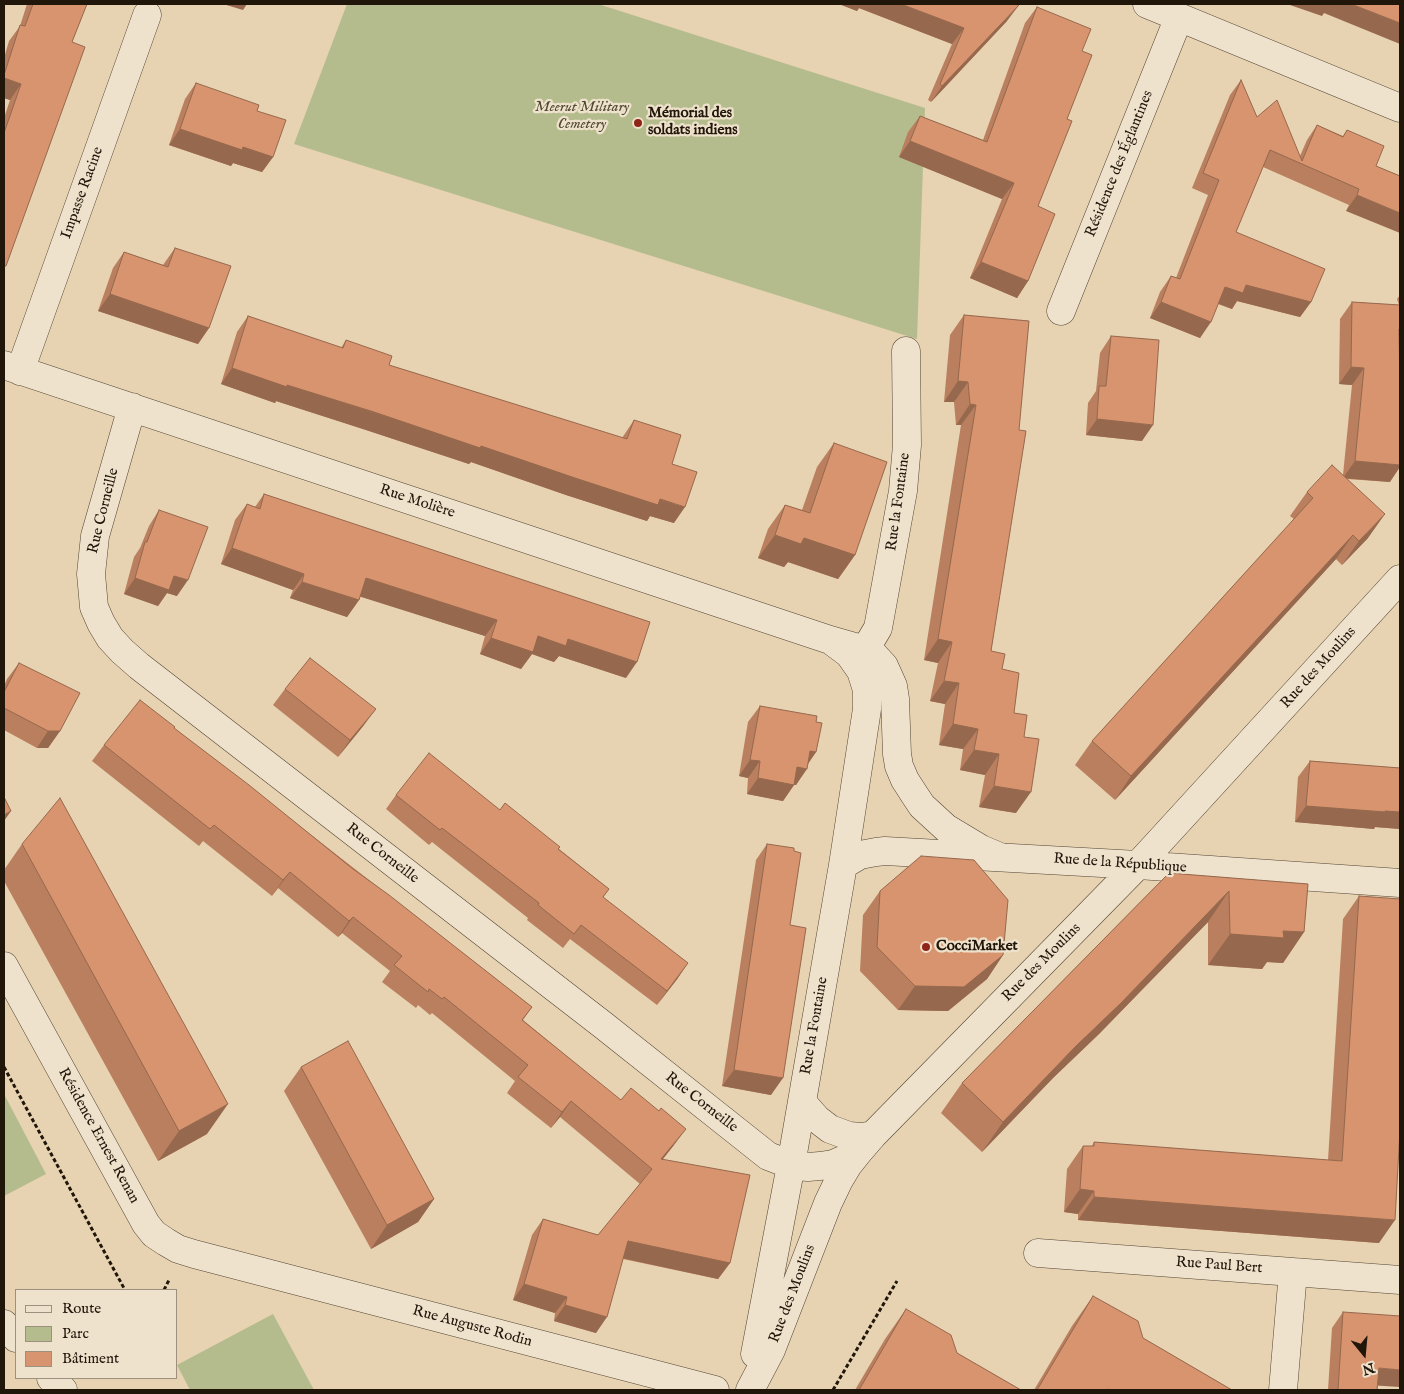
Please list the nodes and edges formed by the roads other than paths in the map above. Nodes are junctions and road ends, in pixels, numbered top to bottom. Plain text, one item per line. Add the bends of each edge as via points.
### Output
1 (1147, 4) edge
2 (147, 15) dead end
3 (1179, 17) junction
4 (1400, 108) edge
5 (1061, 311) dead end
6 (906, 351) dead end
7 (12, 368) edge
8 (132, 407) junction
9 (1400, 579) edge
10 (830, 640) joint
11 (860, 656) junction
12 (1000, 857) junction
13 (843, 865) junction
14 (1138, 865) junction
15 (1400, 883) edge
16 (4, 966) edge
17 (802, 1102) junction
18 (867, 1143) junction
19 (791, 1165) junction
20 (1038, 1253) dead end
21 (229, 1263) joint
22 (1294, 1272) junction
23 (1400, 1280) edge
24 (4, 1324) edge
25 (15, 1337) edge
26 (53, 1379) edge
27 (63, 1390) edge
28 (715, 1390) edge
29 (749, 1390) edge
30 (1283, 1390) edge

1 - 3 street
2 - 7 street, Impasse Racine
3 - 4 street
3 - 5 street, Résidence des Églantines
6 - 11 street, Rue la Fontaine via 907,446 903,491 878,628
7 - 8 street, Rue Molière
8 - 10 street, Rue Molière
8 - 19 street, Rue Corneille via 95,536 91,574 94,607 110,638 122,652 768,1156
9 - 14 street, Rue des Moulins
10 - 11 street, Rue la Fontaine via 849,654
11 - 12 street, Rue la Fontaine via 873,654 884,666 893,686 897,754 902,773 922,806 946,828
11 - 13 street, Rue la Fontaine via 867,709
12 - 13 street, Rue de la République via 876,852 860,855
12 - 14 street, Rue de la République
13 - 17 street, Rue la Fontaine
14 - 15 street, Rue de la République
14 - 18 street, Rue des Moulins
16 - 21 street, Résidence Ernest Renan via 146,1224 154,1234 178,1248
17 - 18 street via 830,1129 862,1137
17 - 19 street, Rue la Fontaine
18 - 19 street, Rue Corneille via 833,1164
18 - 29 street, Rue des Moulins via 848,1165 828,1203 771,1350
19 - 29 street, Rue la Fontaine
20 - 22 street, Rue Paul Bert
21 - 28 street, Rue Auguste Rodin
22 - 23 street, Rue Paul Bert
22 - 30 street
24 - 25 street
26 - 27 street

